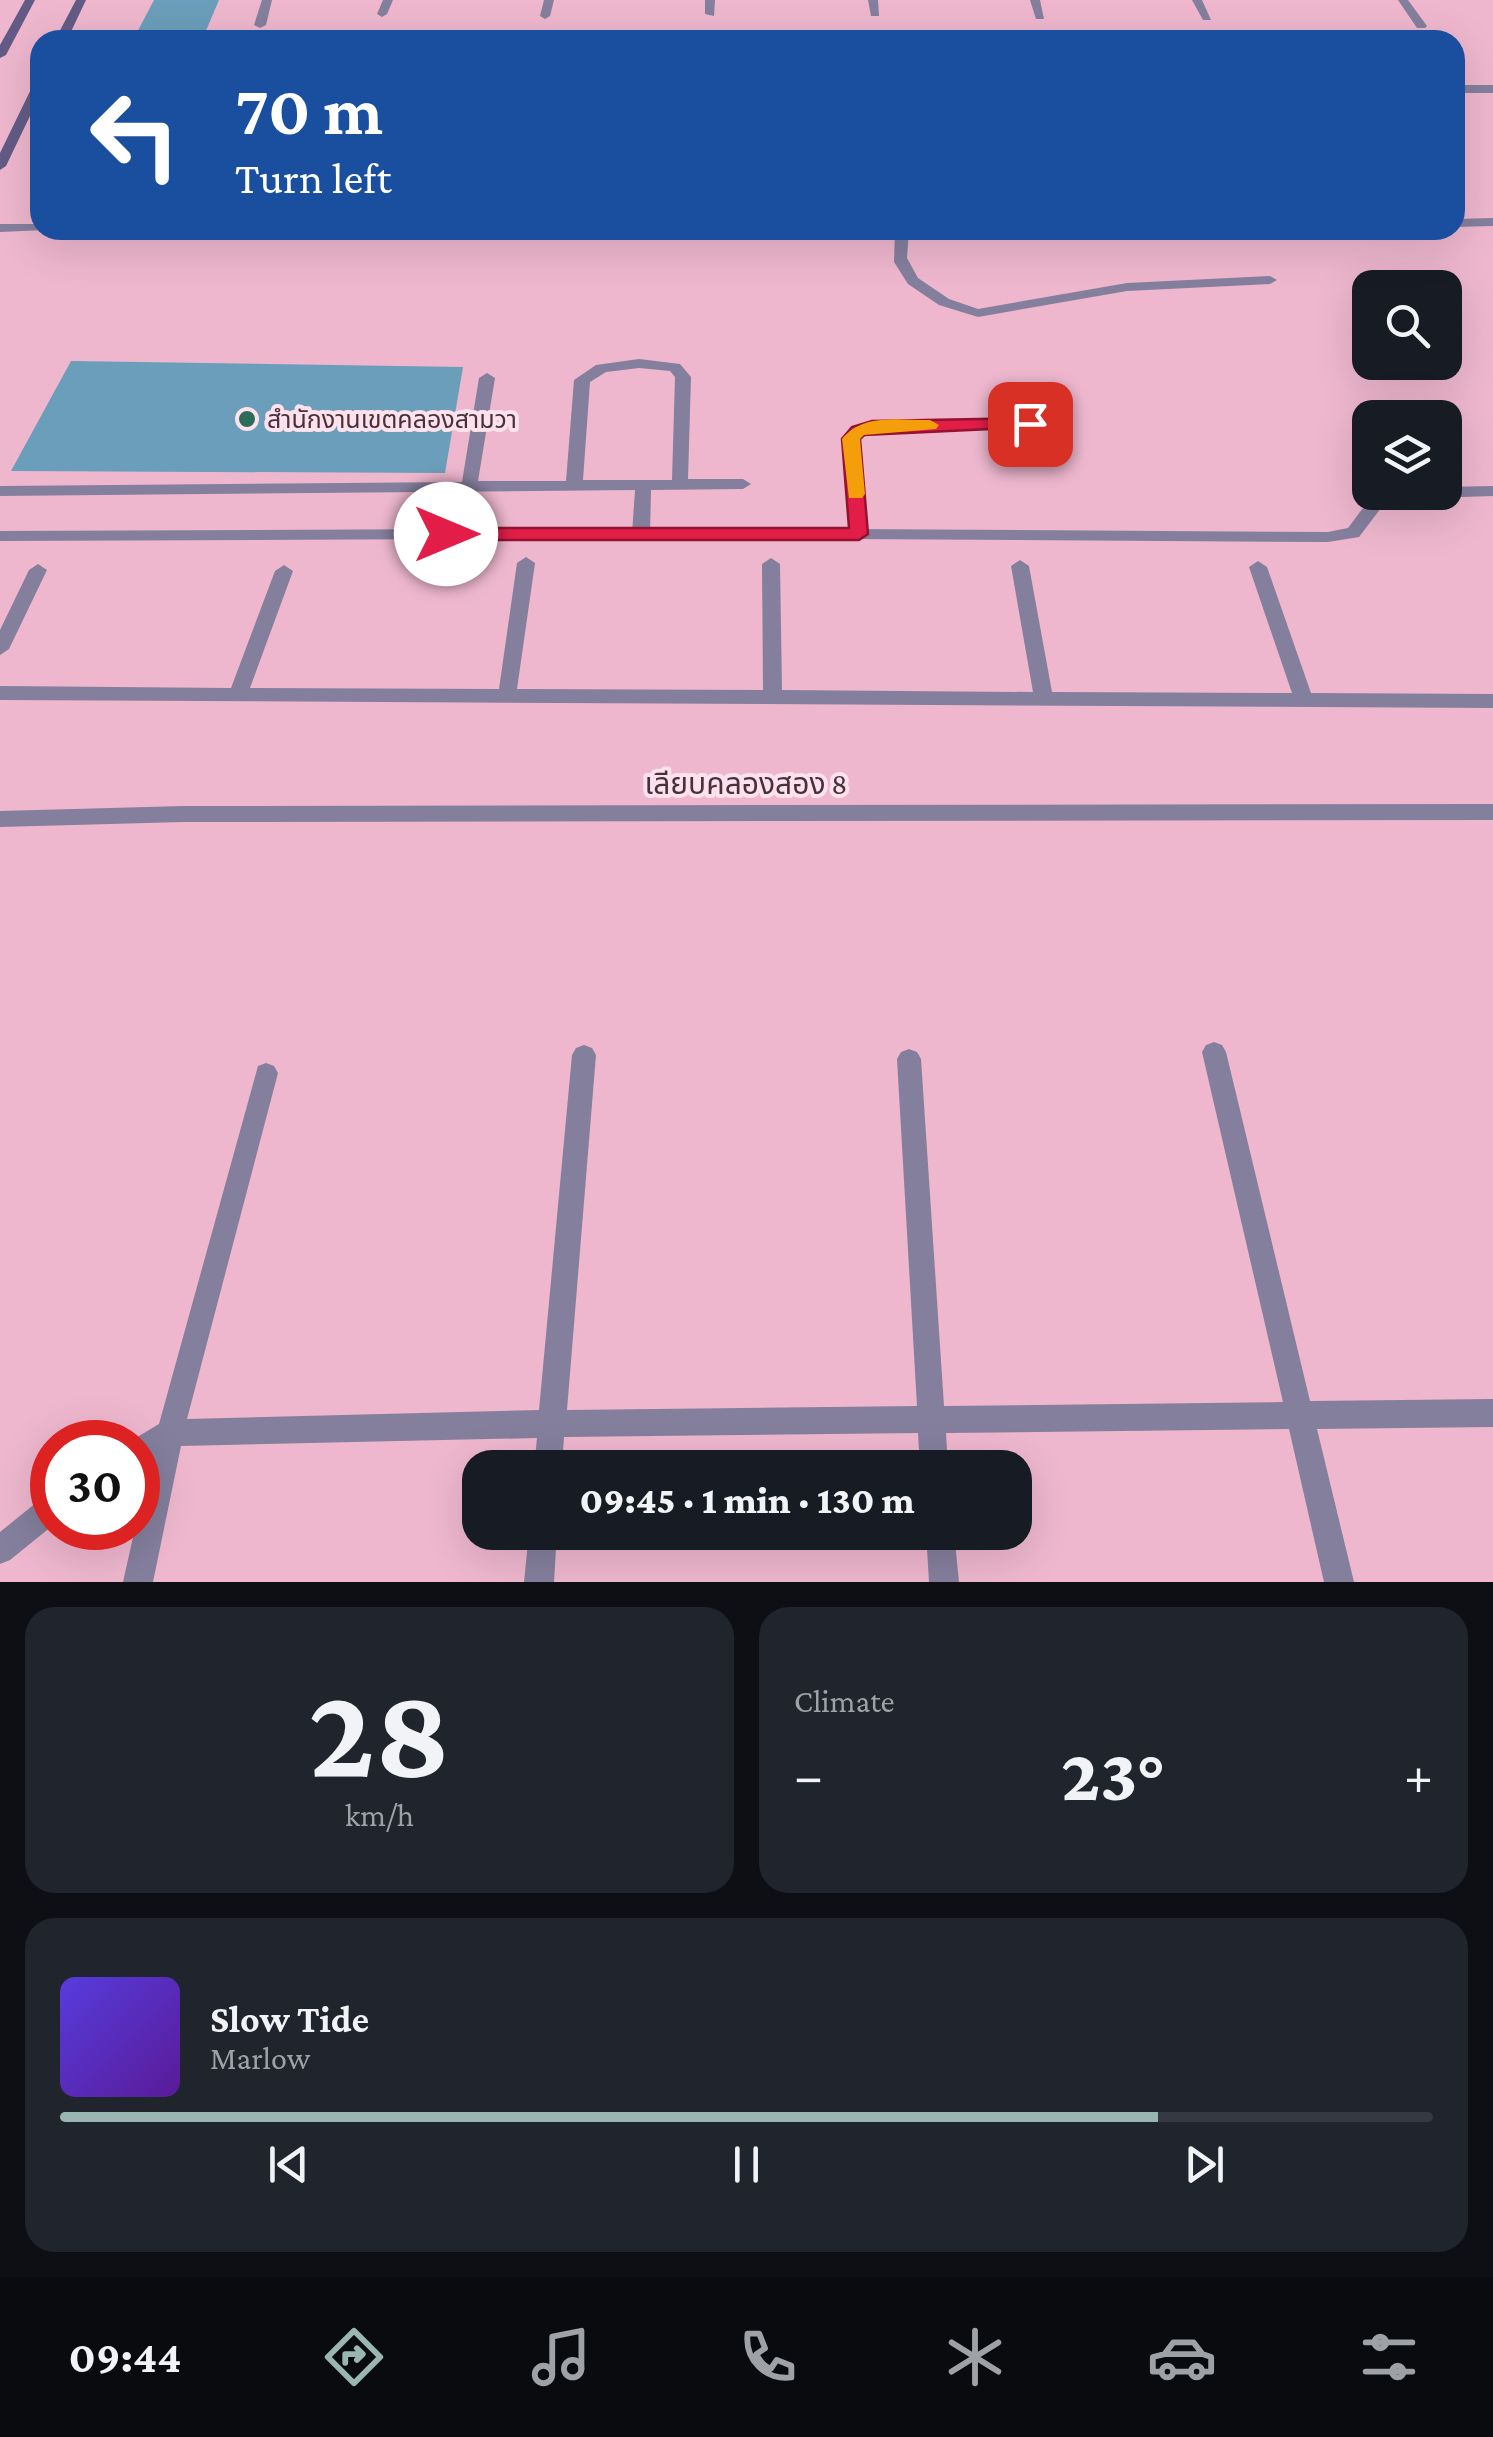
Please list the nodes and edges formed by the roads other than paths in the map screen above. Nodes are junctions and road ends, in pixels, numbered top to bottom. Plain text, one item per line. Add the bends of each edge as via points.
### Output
1 (30, 0) edge
2 (81, 0) edge
3 (267, 0) edge
4 (388, 0) edge
5 (549, 0) edge
6 (710, 0) edge
7 (873, 0) edge
8 (1035, 0) edge
9 (1197, 0) edge
10 (1403, 0) edge
11 (382, 14) dead end
12 (710, 14) dead end
13 (875, 14) dead end
14 (545, 16) dead end
15 (1040, 17) dead end
16 (1206, 18) dead end
17 (260, 24) dead end
18 (1421, 26) dead end
19 (67, 30) edge
20 (0, 55) edge
21 (1465, 89) edge
22 (1493, 89) edge
23 (30, 105) edge
24 (0, 126) edge
25 (19, 126) junction
26 (0, 166) edge
27 (1465, 222) edge
28 (1493, 222) edge
29 (0, 228) edge
30 (30, 228) edge
31 (901, 240) edge
32 (1270, 280) dead end
33 (486, 378) dead end
34 (1030, 424) dead end
35 (743, 484) dead end
36 (680, 485) junction
37 (643, 486) junction
38 (574, 487) junction
39 (470, 488) junction
40 (0, 491) edge
41 (1493, 491) edge
42 (1462, 492) edge
43 (1370, 510) edge
44 (641, 534) junction
45 (859, 534) junction
46 (0, 536) edge
47 (526, 562) dead end
48 (770, 564) dead end
49 (1020, 566) dead end
50 (1258, 568) dead end
51 (38, 570) dead end
52 (284, 571) dead end
53 (0, 649) edge
54 (0, 693) edge
55 (238, 694) junction
56 (507, 696) junction
57 (773, 697) junction
58 (1044, 698) junction
59 (1304, 700) junction
60 (1493, 701) edge
61 (1493, 812) edge
62 (0, 819) edge
63 (1214, 1052) dead end
64 (584, 1055) dead end
65 (910, 1059) dead end
66 (266, 1073) dead end
67 (1493, 1413) edge
68 (1298, 1416) junction
69 (930, 1420) junction
70 (551, 1424) junction
71 (170, 1433) junction
72 (160, 1440) edge
73 (549, 1450) edge
74 (932, 1450) edge
75 (30, 1526) edge
76 (0, 1550) edge
77 (542, 1550) edge
78 (941, 1550) edge
79 (138, 1582) edge
80 (539, 1582) edge
81 (944, 1582) edge
82 (1339, 1582) edge

1 - 20 main road
2 - 19 main road
3 - 17 street
4 - 11 street
5 - 14 street
6 - 12 street
7 - 13 street
8 - 15 street
9 - 16 street
10 - 18 street
21 - 22 street
23 - 25 main road
24 - 25 main road
25 - 26 main road
27 - 28 street
29 - 30 street
31 - 32 street via 900,260 914,282 956,309 978,313 1127,288
33 - 39 street
34 - 45 street via 858,431 851,439
35 - 36 street
36 - 37 street
36 - 38 street via 683,377 662,365 609,366 582,380
37 - 38 street
37 - 44 street
38 - 39 street
39 - 40 street
41 - 42 street
43 - 45 street via 1353,533 1328,536
44 - 45 street
44 - 46 street
47 - 56 street
48 - 57 street
49 - 58 street
50 - 59 street
51 - 53 street
52 - 55 street
54 - 55 street
55 - 56 street
56 - 57 street
57 - 58 street
58 - 59 street
59 - 60 street
61 - 62 street, เลียบคลองสอง 8
63 - 68 street
64 - 70 street
65 - 69 street
66 - 71 street
67 - 68 street
68 - 69 street
68 - 82 street
69 - 70 street
69 - 74 street
70 - 71 street
70 - 73 street
71 - 72 street
71 - 79 street
75 - 76 street
77 - 80 street
78 - 81 street

